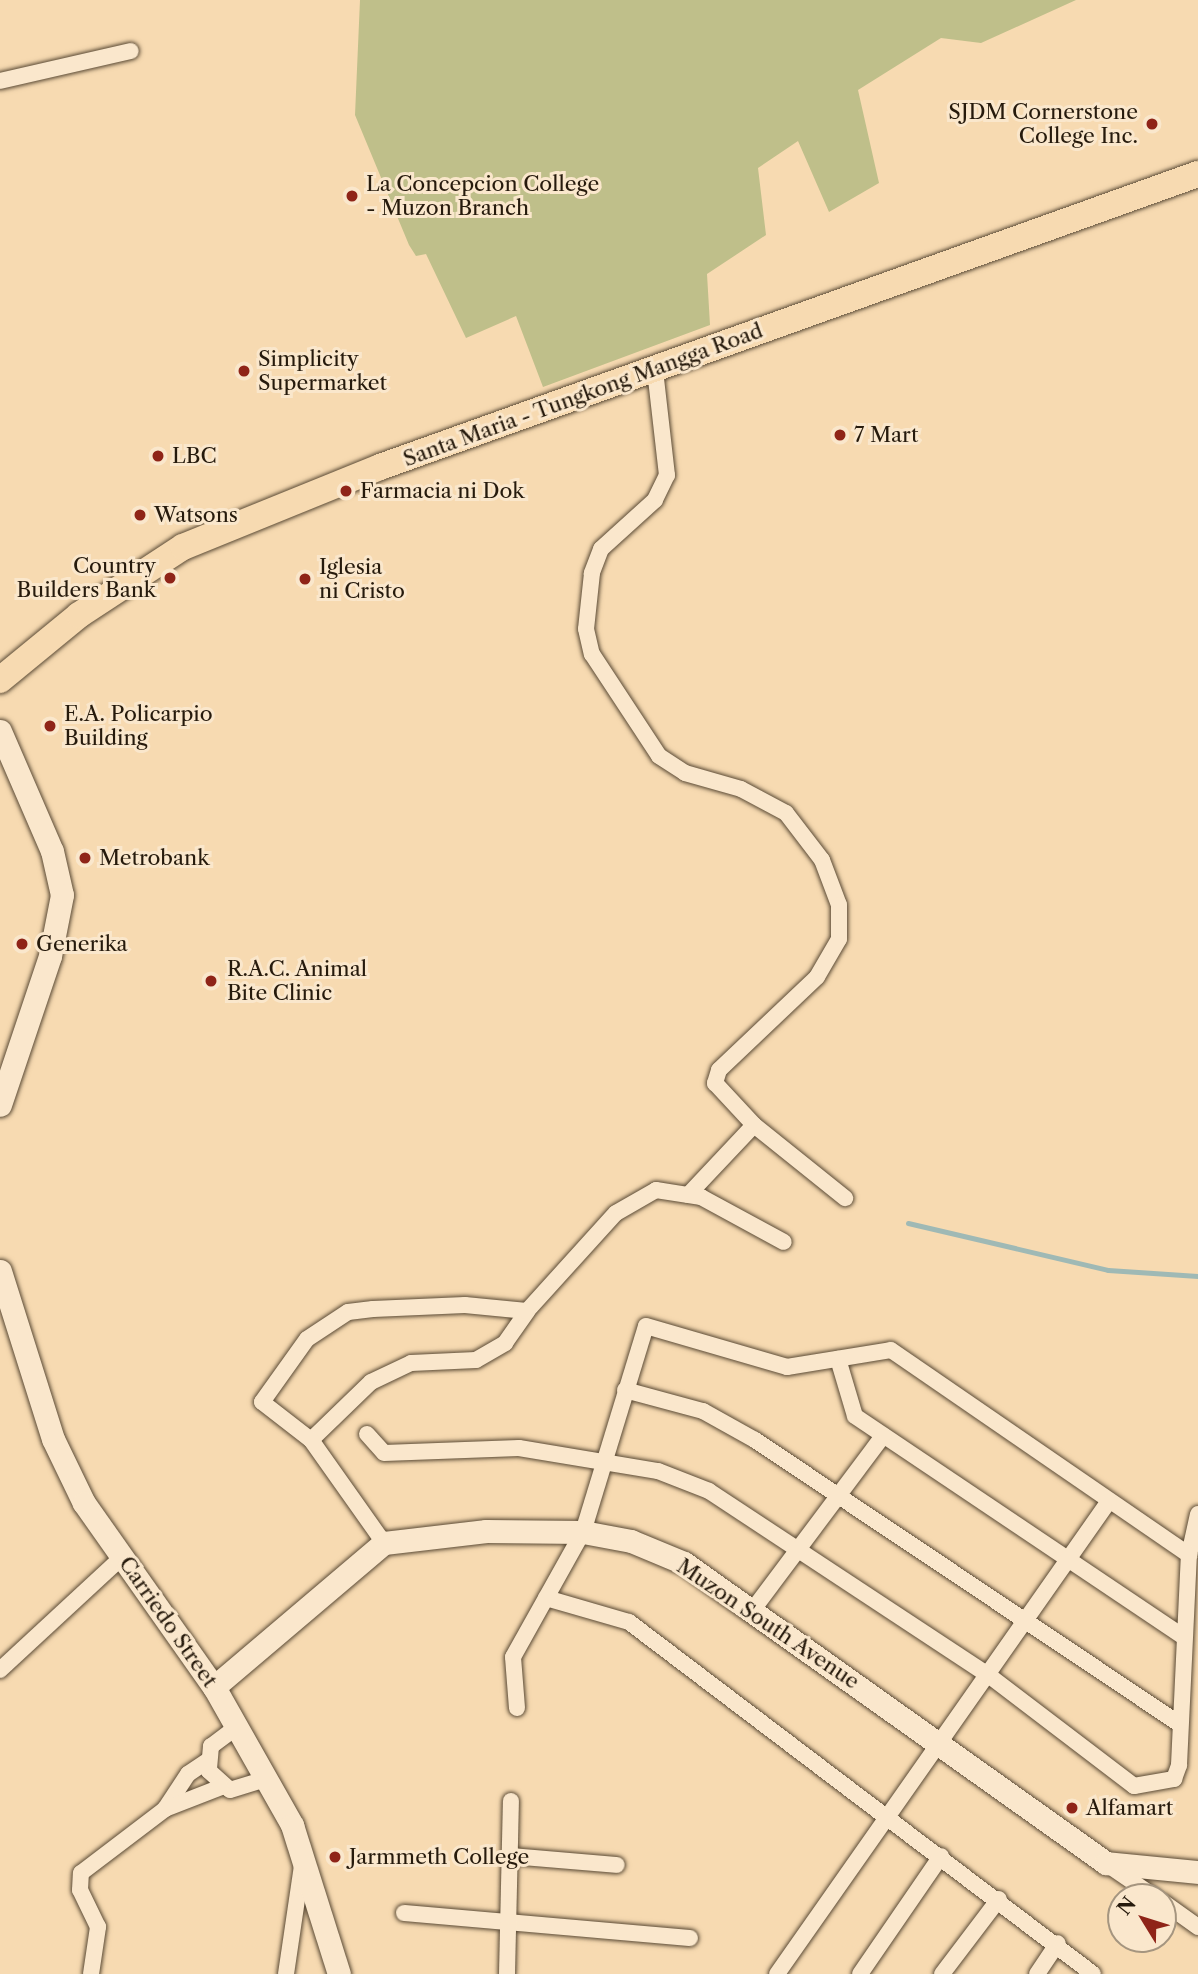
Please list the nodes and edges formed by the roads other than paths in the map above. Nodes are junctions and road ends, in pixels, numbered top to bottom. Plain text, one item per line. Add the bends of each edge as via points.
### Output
1 (131, 51) dead end
2 (0, 81) edge
3 (1198, 174) edge
4 (655, 370) junction
5 (0, 680) edge
6 (0, 732) edge
7 (0, 1105) edge
8 (754, 1125) junction
9 (688, 1195) junction
10 (845, 1198) dead end
11 (784, 1242) dead end
12 (0, 1270) edge
13 (527, 1311) junction
14 (838, 1359) junction
15 (625, 1390) junction
16 (367, 1434) dead end
17 (883, 1436) junction
18 (311, 1440) junction
19 (604, 1460) junction
20 (839, 1494) junction
21 (1109, 1501) junction
22 (1198, 1514) edge
23 (583, 1532) junction
24 (384, 1543) junction
25 (796, 1549) junction
26 (1189, 1555) junction
27 (122, 1557) junction
28 (1066, 1562) junction
29 (546, 1598) junction
30 (752, 1611) junction
31 (1025, 1621) junction
32 (1184, 1637) junction
33 (0, 1670) edge
34 (987, 1674) junction
35 (214, 1687) junction
36 (517, 1708) dead end
37 (1178, 1723) junction
38 (238, 1726) junction
39 (939, 1743) junction
40 (207, 1761) junction
41 (265, 1779) junction
42 (220, 1787) junction
43 (511, 1801) dead end
44 (165, 1809) junction
45 (887, 1817) junction
46 (303, 1856) junction
47 (510, 1856) junction
48 (941, 1856) junction
49 (1106, 1863) junction
50 (617, 1865) dead end
51 (1198, 1872) edge
52 (1135, 1883) edge
53 (999, 1899) junction
54 (1177, 1912) edge
55 (404, 1913) dead end
56 (508, 1923) junction
57 (1198, 1927) edge
58 (690, 1938) dead end
59 (1058, 1943) junction
60 (91, 1974) edge
61 (286, 1974) edge
62 (339, 1974) edge
63 (507, 1974) edge
64 (777, 1974) edge
65 (860, 1974) edge
66 (942, 1974) edge
67 (1037, 1974) edge
68 (1093, 1974) edge

1 - 2 street
3 - 4 main road, Santa Maria - Tungkong Mangga Road
4 - 5 main road, Santa Maria - Tungkong Mangga Road via 380,467 183,547 79,615
4 - 8 street via 667,475 655,500 601,549 592,573 586,629 592,654 659,756 685,774 741,789 786,813 822,860 839,905 839,939 817,977 719,1070 715,1083
6 - 7 main road via 52,851 62,895 50,956
8 - 9 street
8 - 10 street
9 - 11 street
9 - 13 street via 656,1190 617,1213
12 - 27 main road, Carriedo Street via 53,1439 84,1503
13 - 18 street via 505,1343 476,1360 411,1363 371,1382
13 - 18 street via 465,1305 348,1312 307,1339 262,1402
14 - 15 street via 787,1367 646,1326
14 - 17 street via 855,1416
14 - 21 street via 891,1350
15 - 19 street
15 - 20 street via 703,1411
16 - 19 street via 384,1453 519,1448
17 - 20 street
17 - 28 street
18 - 24 street
19 - 23 street
19 - 25 street via 659,1471 709,1491
20 - 25 street
20 - 31 street
21 - 26 street
21 - 28 street
22 - 26 street
23 - 24 main road, Muzon South Avenue via 486,1531
23 - 29 street
23 - 30 main road, Muzon South Avenue via 631,1541 684,1563
24 - 35 main road
25 - 30 street
25 - 34 street
26 - 32 street
27 - 33 street
27 - 35 main road, Carriedo Street
28 - 31 street
28 - 32 street
29 - 36 street via 513,1657
29 - 45 street via 629,1622
30 - 39 main road, Muzon South Avenue
31 - 34 street
31 - 37 street
32 - 37 street
34 - 37 street via 1134,1786 1174,1779
34 - 39 street
35 - 38 main road, Carriedo Street
38 - 40 street via 211,1746
38 - 41 main road, Carriedo Street
39 - 45 street
39 - 49 main road, Muzon South Avenue
40 - 42 street
40 - 44 street via 188,1774
41 - 42 street via 230,1790
41 - 46 main road, Carriedo Street
42 - 44 street
43 - 47 street
44 - 60 street via 81,1872 80,1890 98,1927
45 - 48 street
45 - 64 street
46 - 61 street
46 - 62 main road, Carriedo Street
47 - 50 street
47 - 56 street
48 - 53 street
48 - 65 street
49 - 51 main road
49 - 52 street
53 - 59 street
53 - 66 street
54 - 57 street
55 - 56 street
56 - 58 street
56 - 63 street
59 - 67 street
59 - 68 street

